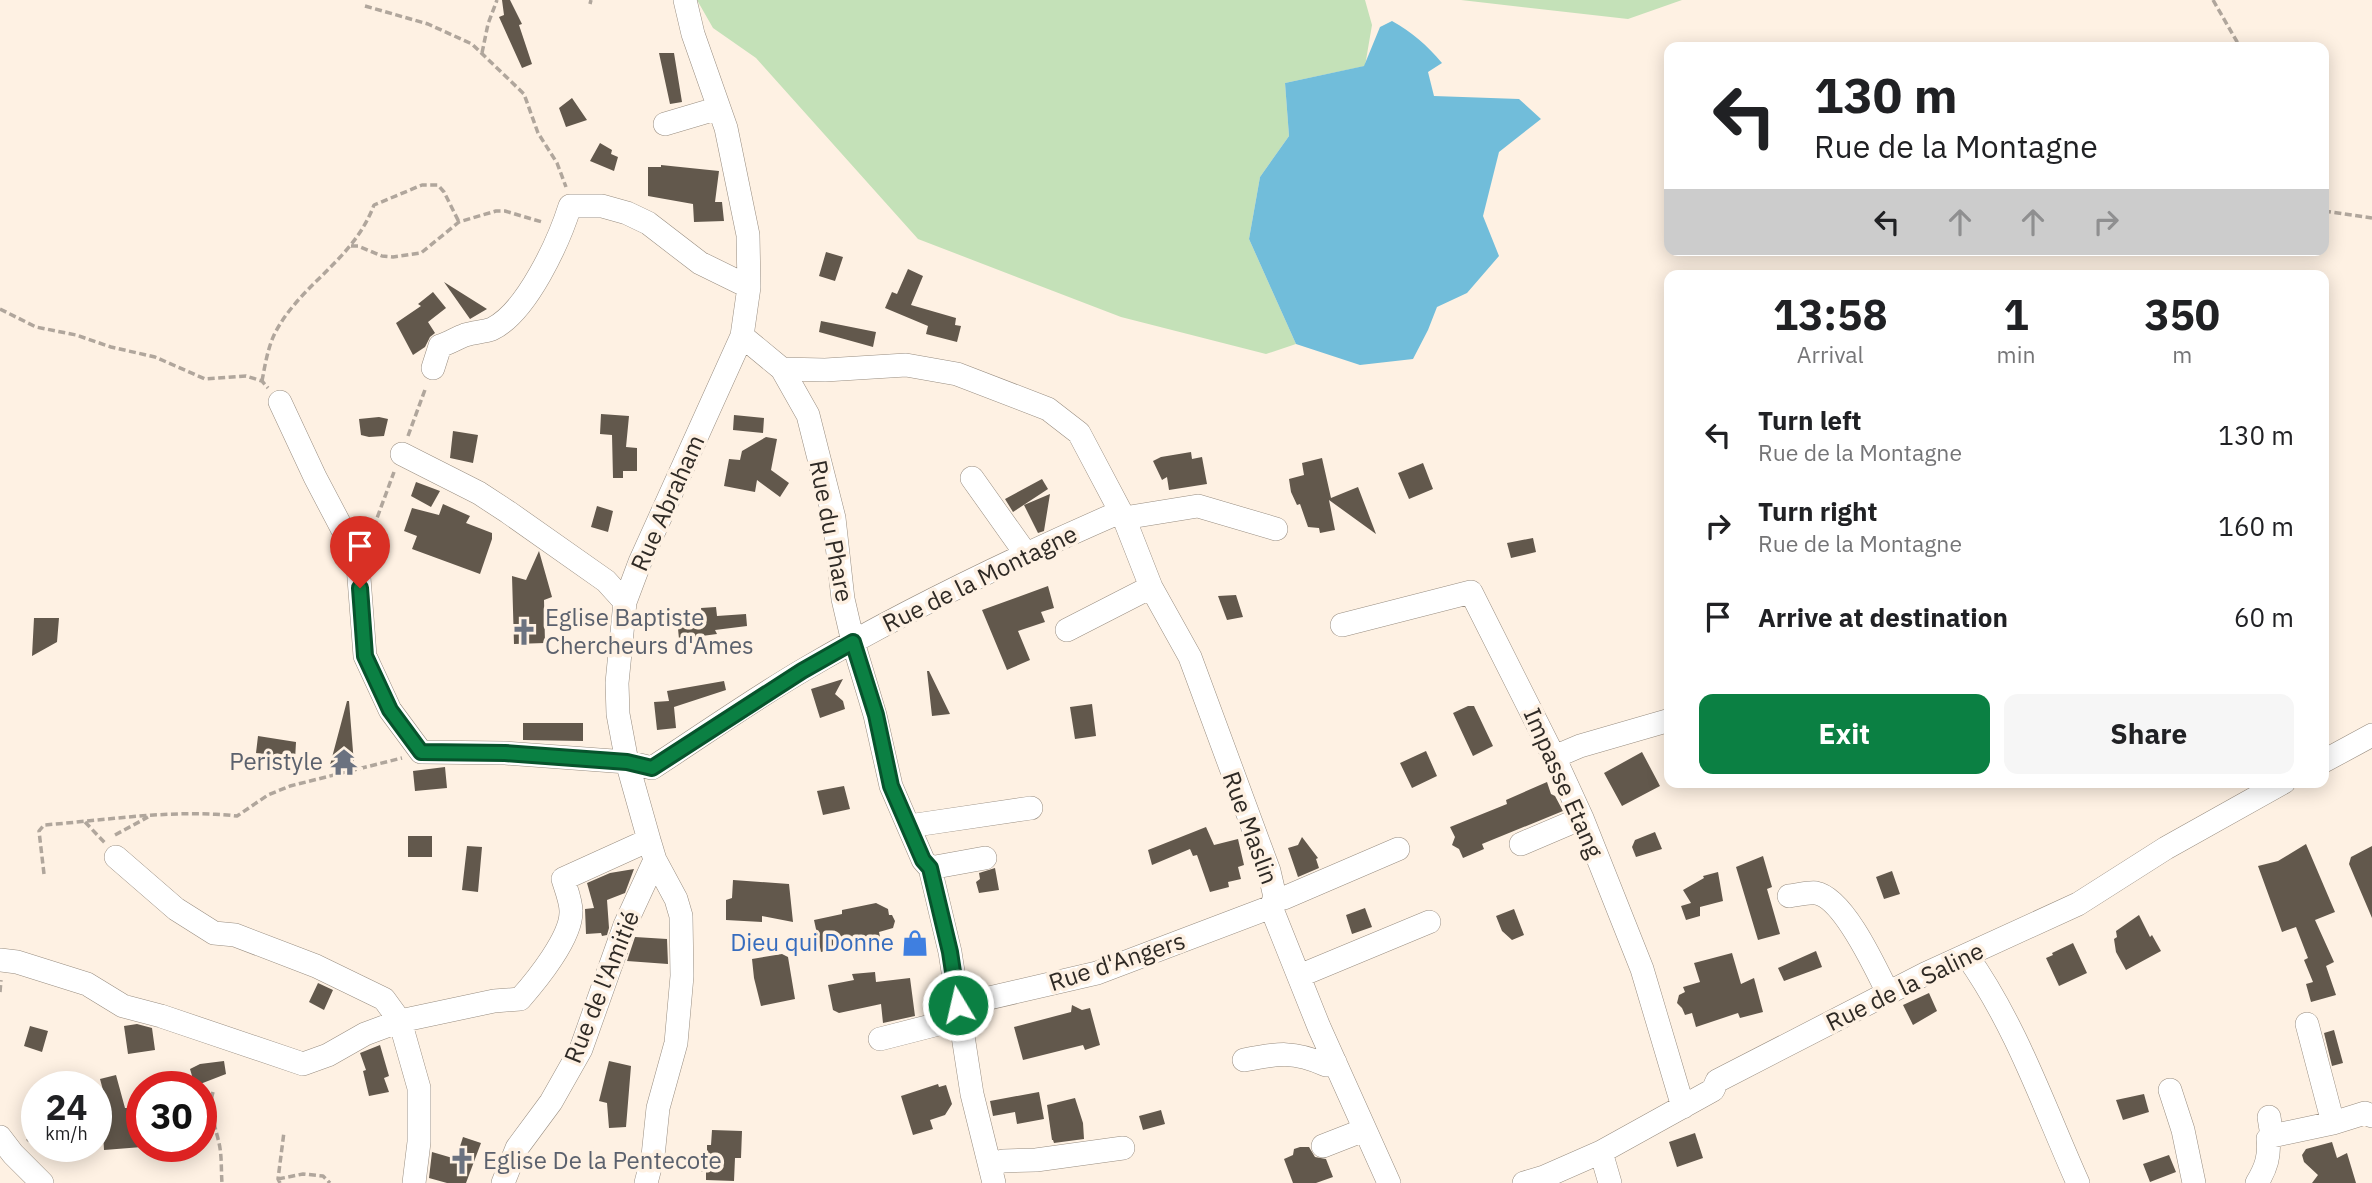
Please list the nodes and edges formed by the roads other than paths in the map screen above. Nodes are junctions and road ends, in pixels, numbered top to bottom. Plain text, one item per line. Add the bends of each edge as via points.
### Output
1 (685, 0) edge
2 (719, 108) junction
3 (665, 124) dead end
4 (749, 287) junction
5 (742, 337) junction
6 (433, 369) dead end
7 (782, 369) junction
8 (280, 402) road end
9 (402, 454) dead end
10 (972, 478) dead end
11 (1122, 515) junction
12 (1276, 528) dead end
13 (1026, 554) junction
14 (1151, 587) junction
15 (625, 603) junction
16 (1342, 625) dead end
17 (1067, 630) dead end
18 (853, 642) junction
19 (1664, 722) edge
20 (2372, 735) edge
21 (1555, 757) junction
22 (2329, 758) edge
23 (627, 762) junction
24 (2273, 788) edge
25 (1031, 807) dead end
26 (1582, 818) junction
27 (909, 827) junction
28 (1521, 844) dead end
29 (1398, 849) dead end
30 (110, 850) road end
31 (652, 850) junction
32 (985, 858) dead end
33 (930, 868) junction
34 (1789, 896) dead end
35 (1273, 902) junction
36 (1429, 922) dead end
37 (1967, 956) junction
38 (0, 960) edge
39 (1298, 976) junction
40 (1888, 993) junction
41 (960, 1012) junction
42 (400, 1021) junction
43 (2306, 1024) dead end
44 (880, 1039) dead end
45 (1244, 1060) dead end
46 (1335, 1062) junction
47 (2170, 1090) dead end
48 (1683, 1107) junction
49 (2372, 1115) edge
50 (2333, 1123) junction
51 (1364, 1130) junction
52 (0, 1138) edge
53 (1323, 1146) dead end
54 (1123, 1148) dead end
55 (1601, 1152) junction
56 (992, 1174) edge
57 (42, 1183) edge
58 (414, 1183) edge
59 (503, 1183) edge
60 (646, 1183) edge
61 (1390, 1183) edge
62 (1524, 1183) edge
63 (1610, 1183) edge
64 (2078, 1183) edge
65 (2194, 1183) edge
66 (2257, 1183) edge

1 - 2 street, Rue Abraham
2 - 3 street
2 - 4 street, Rue Abraham via 748,235
4 - 5 street, Rue Abraham
4 - 6 street via 700,263 628,213 602,206 570,206 538,276 514,312 492,328 440,346
5 - 7 street
5 - 15 street, Rue Abraham
7 - 11 street, Rue Maslin via 906,365 957,374 1048,409 1079,433
7 - 18 street, Rue du Phare via 808,415 834,518
8 - 23 street, Rue de la Montagne via 358,565 365,656 390,710 421,752
9 - 15 street via 508,512 606,581
10 - 13 street
11 - 12 street, Rue de la Montagne via 1198,506
11 - 13 street, Rue de la Montagne
11 - 14 street, Rue Maslin
13 - 18 street, Rue de la Montagne
14 - 17 street
14 - 35 street, Rue Maslin via 1190,657 1269,871
15 - 23 street, Rue Abraham via 617,683
16 - 21 street, Impasse Etang via 1471,592
18 - 23 street, Rue de la Montagne via 652,768
18 - 27 street, Rue du Phare via 876,715 891,786
19 - 21 street
20 - 22 street
21 - 26 street, Impasse Etang
23 - 31 street, Rue Abraham
24 - 37 street, Rue de la Saline via 2078,904
25 - 27 street
26 - 28 street
26 - 48 street, Impasse Etang via 1642,969
27 - 33 street, Rue du Phare
29 - 35 street, Rue d'Angers
30 - 42 street via 176,909 214,933 235,935 341,977 384,999
31 - 42 street via 563,879 572,912 563,939 540,978 520,999
31 - 59 street, Rue de l'Amitié via 581,1049 551,1102 517,1148
31 - 60 street, Rue Abraham via 681,916 682,976 676,1043 658,1108
32 - 33 street
33 - 41 street, Rue du Phare
34 - 40 street via 1817,893 1846,915
35 - 39 street, Rue Maslin
35 - 41 street, Rue d'Angers via 1097,973
36 - 39 street
37 - 40 street, Rue de la Saline
37 - 64 street via 1999,1007
38 - 42 street via 87,984 123,1006 303,1064
39 - 46 street, Rue Maslin
40 - 48 street, Rue de la Saline via 1717,1081 1713,1090
41 - 44 street, Rue d'Angers
41 - 56 street, Rue du Phare via 972,1094
42 - 58 street via 419,1088
43 - 50 street
45 - 46 street via 1280,1053 1326,1065
46 - 51 street, Rue Maslin
47 - 65 street
48 - 55 street, Rue de la Saline
49 - 50 street
50 - 66 street via 2270,1126 2266,1169
51 - 53 street
51 - 61 street, Rue Maslin
52 - 57 street
54 - 56 street via 1003,1161
55 - 62 street, Rue de la Saline
55 - 63 street

